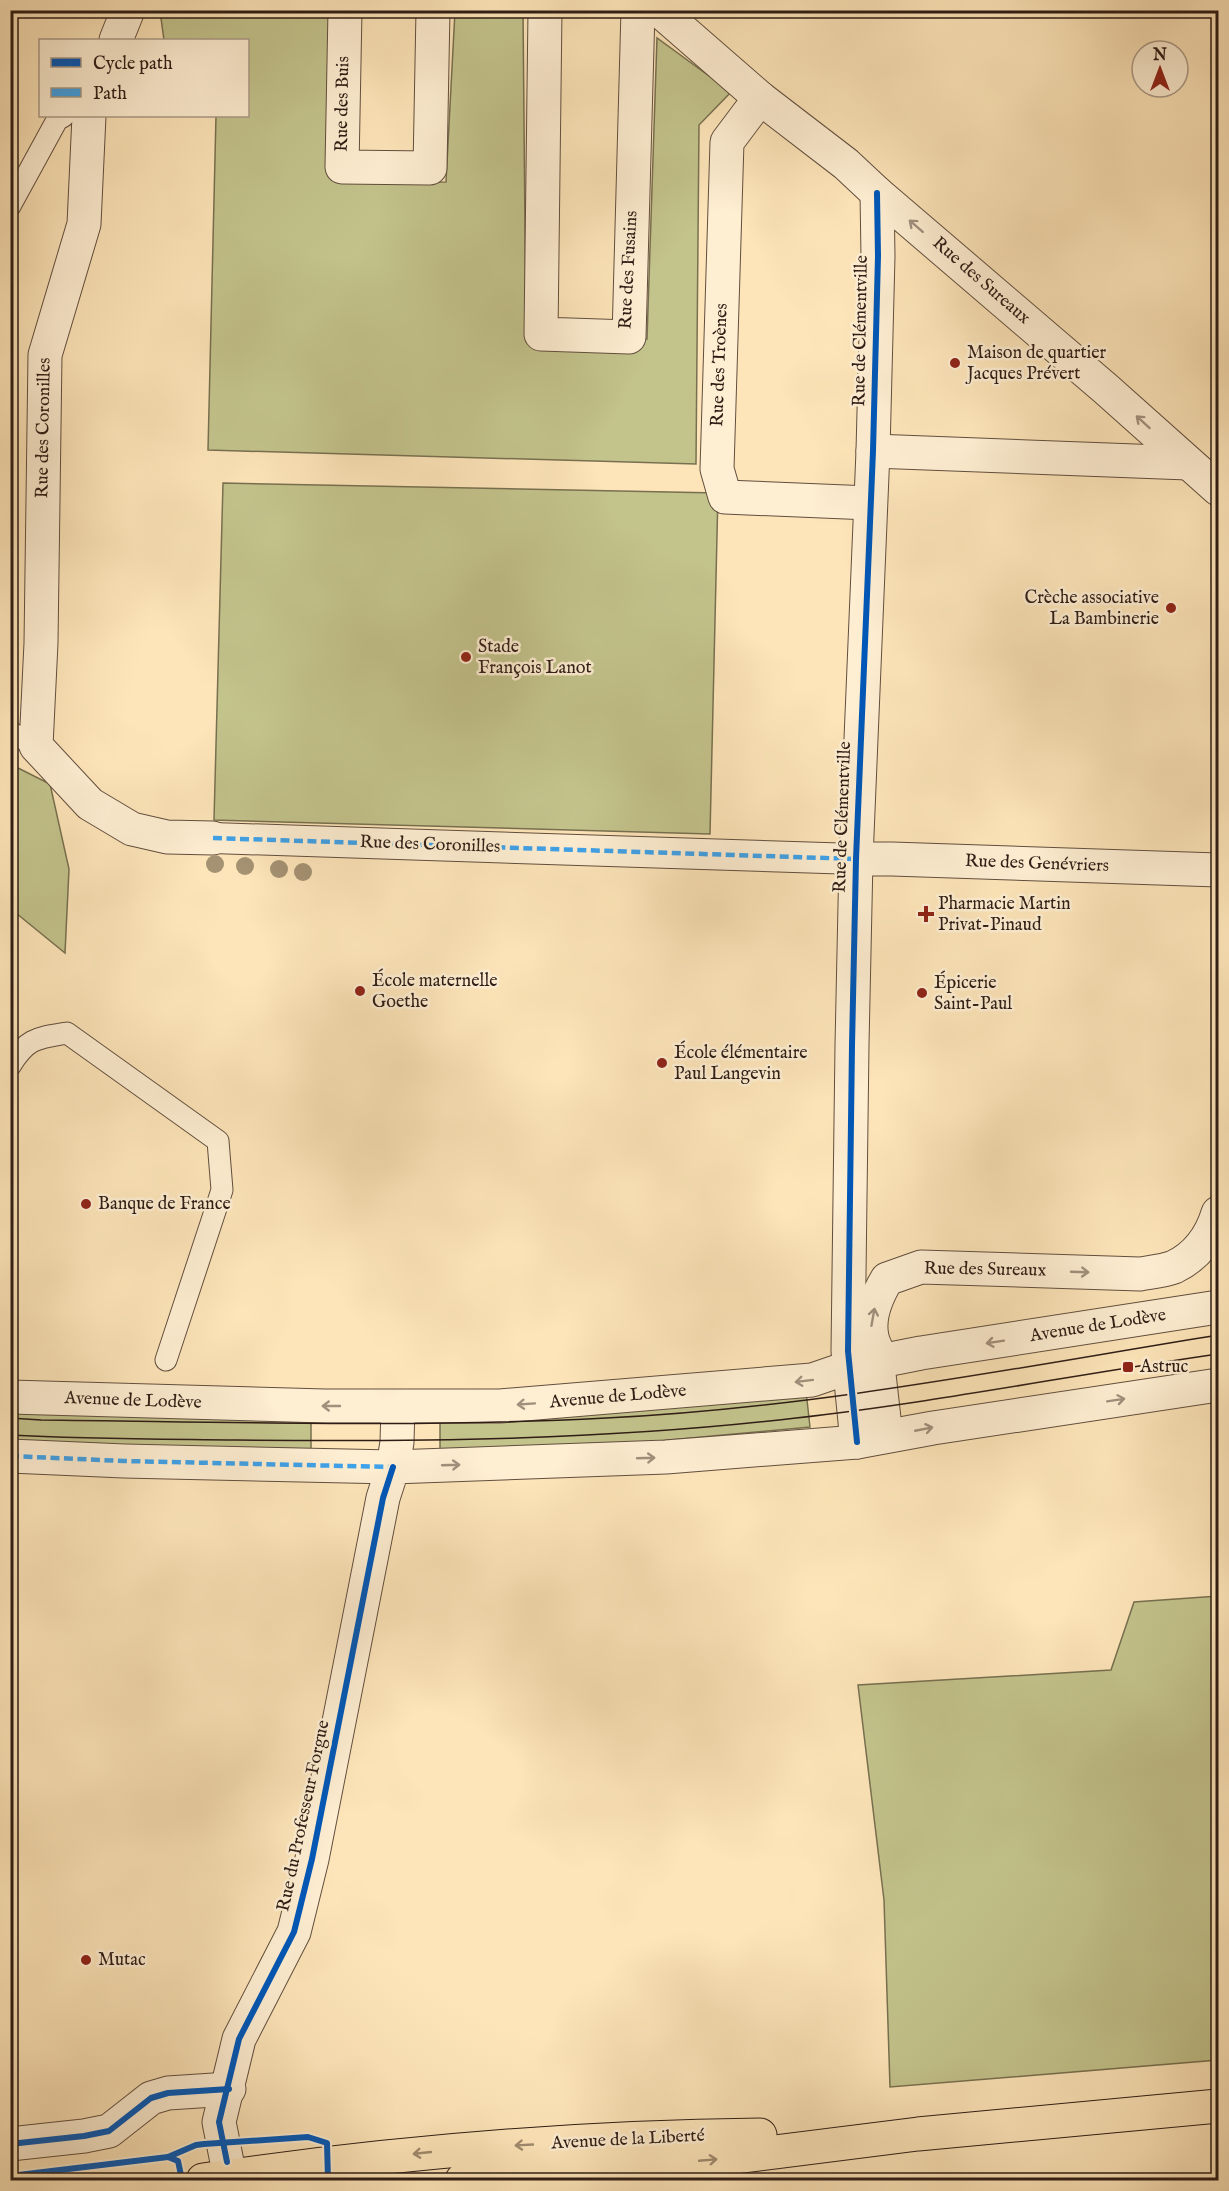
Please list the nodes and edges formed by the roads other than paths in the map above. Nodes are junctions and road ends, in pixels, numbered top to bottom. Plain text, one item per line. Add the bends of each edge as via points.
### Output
1 (128, 10) edge
2 (345, 10) edge
3 (433, 10) edge
4 (545, 10) edge
5 (638, 10) edge
6 (659, 10) edge
7 (116, 39) edge
8 (760, 98) junction
9 (62, 117) edge
10 (89, 117) edge
11 (877, 193) junction
12 (10, 206) edge
13 (873, 451) junction
14 (1188, 463) junction
15 (1218, 489) edge
16 (870, 502) junction
17 (23, 739) edge
18 (213, 838) joint
19 (856, 859) junction
20 (1218, 870) edge
21 (10, 1066) edge
22 (1218, 1212) edge
23 (1218, 1307) edge
24 (166, 1360) dead end
25 (863, 1364) junction
26 (1218, 1385) edge
27 (10, 1397) edge
28 (398, 1407) junction
29 (872, 1439) junction
30 (10, 1456) edge
31 (393, 1467) junction
32 (229, 2089) junction
33 (1218, 2106) edge
34 (918, 2134) junction
35 (10, 2144) edge
36 (225, 2175) edge
37 (462, 2181) edge

1 - 7 street
2 - 3 street, Rue des Buis via 342,167 430,168
4 - 5 street, Rue des Fusains via 541,334 629,337
6 - 8 street
8 - 11 street
8 - 16 street, Rue des Troènes via 727,142 717,469 725,497
9 - 12 lane via 57,120
10 - 17 street, Rue des Coronilles via 84,224 45,355 40,643
11 - 13 street, Rue de Clémentville
14 -> 11 street, Rue des Sureaux
13 - 14 street
13 - 16 street, Rue de Clémentville
14 - 15 street, Rue des Sureaux
16 - 19 street, Rue de Clémentville
17 - 18 street, Rue des Coronilles via 90,804 132,829 167,837
18 - 19 street, Rue des Coronilles
19 - 20 street, Rue des Genévriers
19 - 25 street, Rue de Clémentville via 848,1330
21 - 24 lane via 36,1038 67,1033 218,1141 222,1191
25 -> 22 street, Rue des Sureaux via 876,1348 870,1337 871,1320 877,1295 887,1279 921,1267 1140,1274 1173,1267 1199,1250 1214,1228
23 -> 25 street, Avenue de Lodève
25 -> 28 street, Avenue de Lodève via 812,1380 672,1393 500,1406
25 - 29 street, Rue des Sureaux
29 -> 26 street
28 -> 27 street, Avenue de Lodève
28 - 31 street, Rue du Professeur Forgue
31 -> 29 street via 666,1457
30 - 31 street
31 - 32 street, Rue du Professeur Forgue via 383,1498 294,1932 239,2039
32 - 35 street via 168,2093 151,2098 109,2131
32 - 36 street, Rue du Professeur Forgue via 219,2122
33 - 34 main road, Avenue de la Liberté
34 -> 36 main road, Avenue de la Liberté via 731,2135 480,2147
37 -> 34 main road, Avenue de la Liberté via 712,2160

